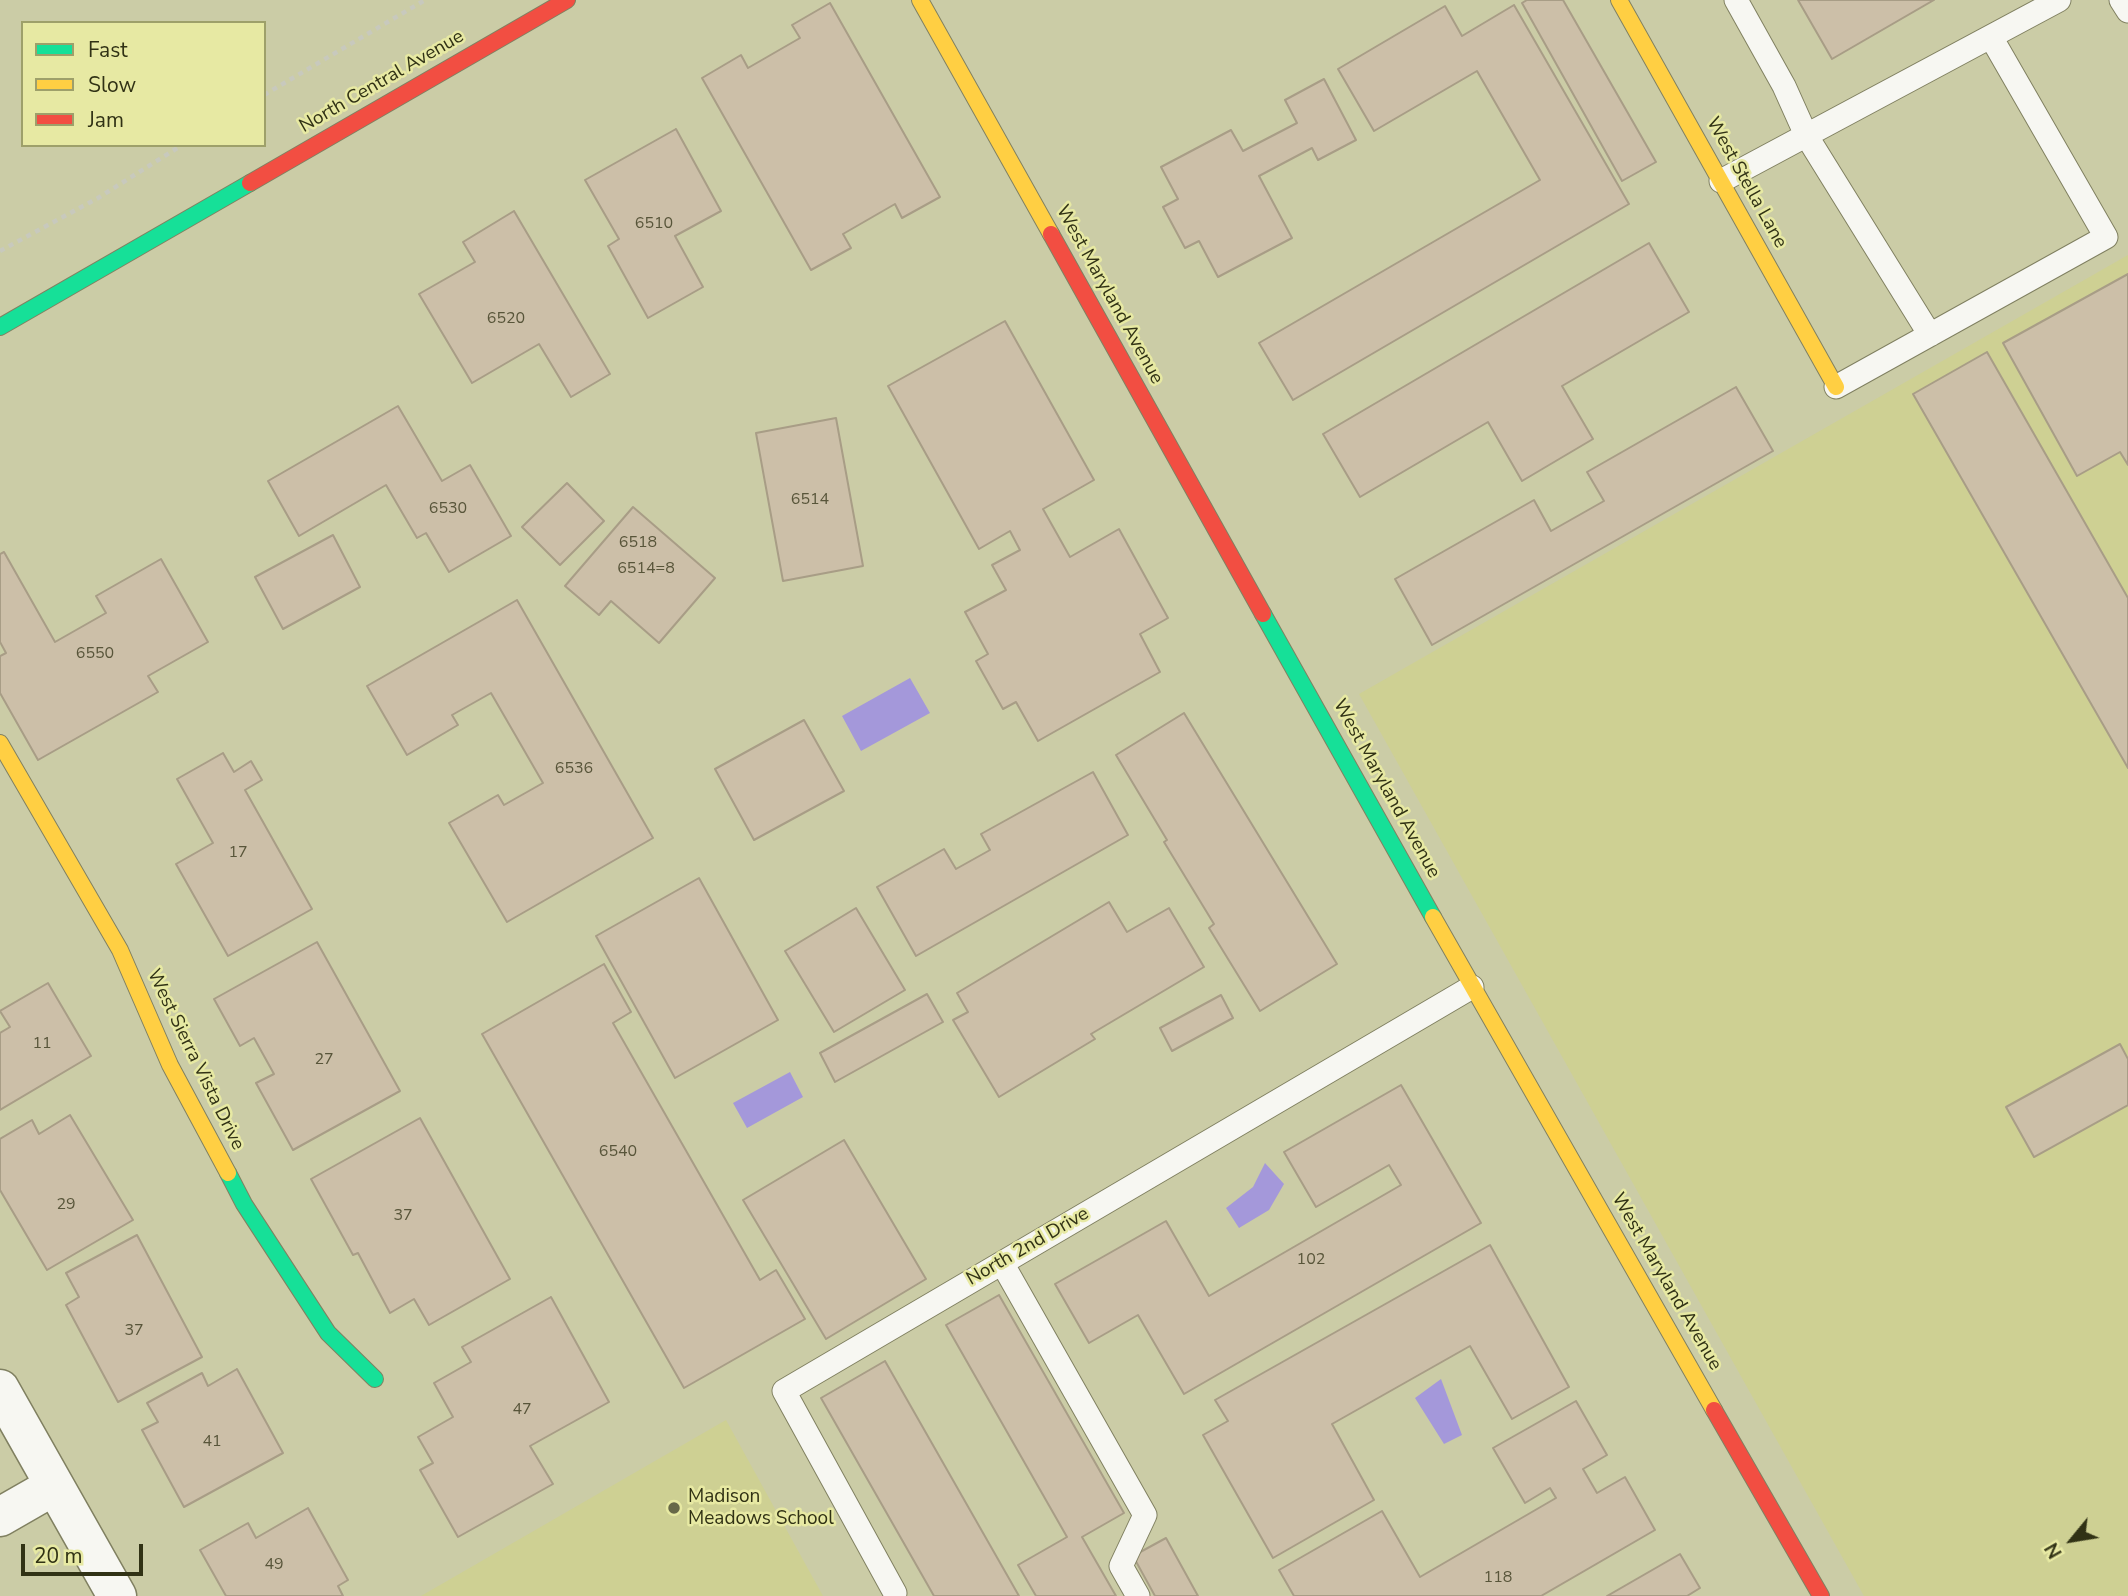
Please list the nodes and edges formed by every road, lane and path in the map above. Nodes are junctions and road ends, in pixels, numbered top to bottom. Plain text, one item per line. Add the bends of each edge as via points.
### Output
1 (425, 0) edge
2 (567, 0) edge
3 (920, 0) edge
4 (1619, 0) edge
5 (1736, 0) edge
6 (2059, 0) edge
7 (2121, 0) edge
8 (2128, 12) edge
9 (1991, 37) junction
10 (266, 94) edge
11 (1806, 135) junction
12 (179, 147) edge
13 (1721, 181) junction
14 (0, 251) edge
15 (0, 327) edge
16 (1930, 335) junction
17 (1836, 387) joint
18 (0, 743) edge
19 (1472, 987) junction
20 (1002, 1263) junction
21 (375, 1379) dead end
22 (0, 1389) edge
23 (54, 1486) junction
24 (0, 1517) edge
25 (895, 1593) dead end
26 (117, 1596) edge
27 (1138, 1596) edge
28 (1821, 1596) edge

1 - 10 path
2 - 15 street, North Central Avenue
3 - 19 street, West Maryland Avenue
4 - 13 street, West Stella Lane
5 - 11 lane
6 - 9 lane
7 - 8 lane
9 - 11 lane
9 - 16 lane via 2106,237
11 - 13 lane
11 - 16 lane
12 - 14 path
13 - 17 street, West Stella Lane
16 - 17 lane
18 - 21 street, West Sierra Vista Drive via 120,950 174,1074 244,1204 328,1333
19 - 20 lane, North 2nd Drive
19 - 28 street, West Maryland Avenue
20 - 25 lane, North 2nd Drive via 783,1391
20 - 27 lane via 1144,1515 1121,1566
22 - 23 street
23 - 24 street
23 - 26 street

